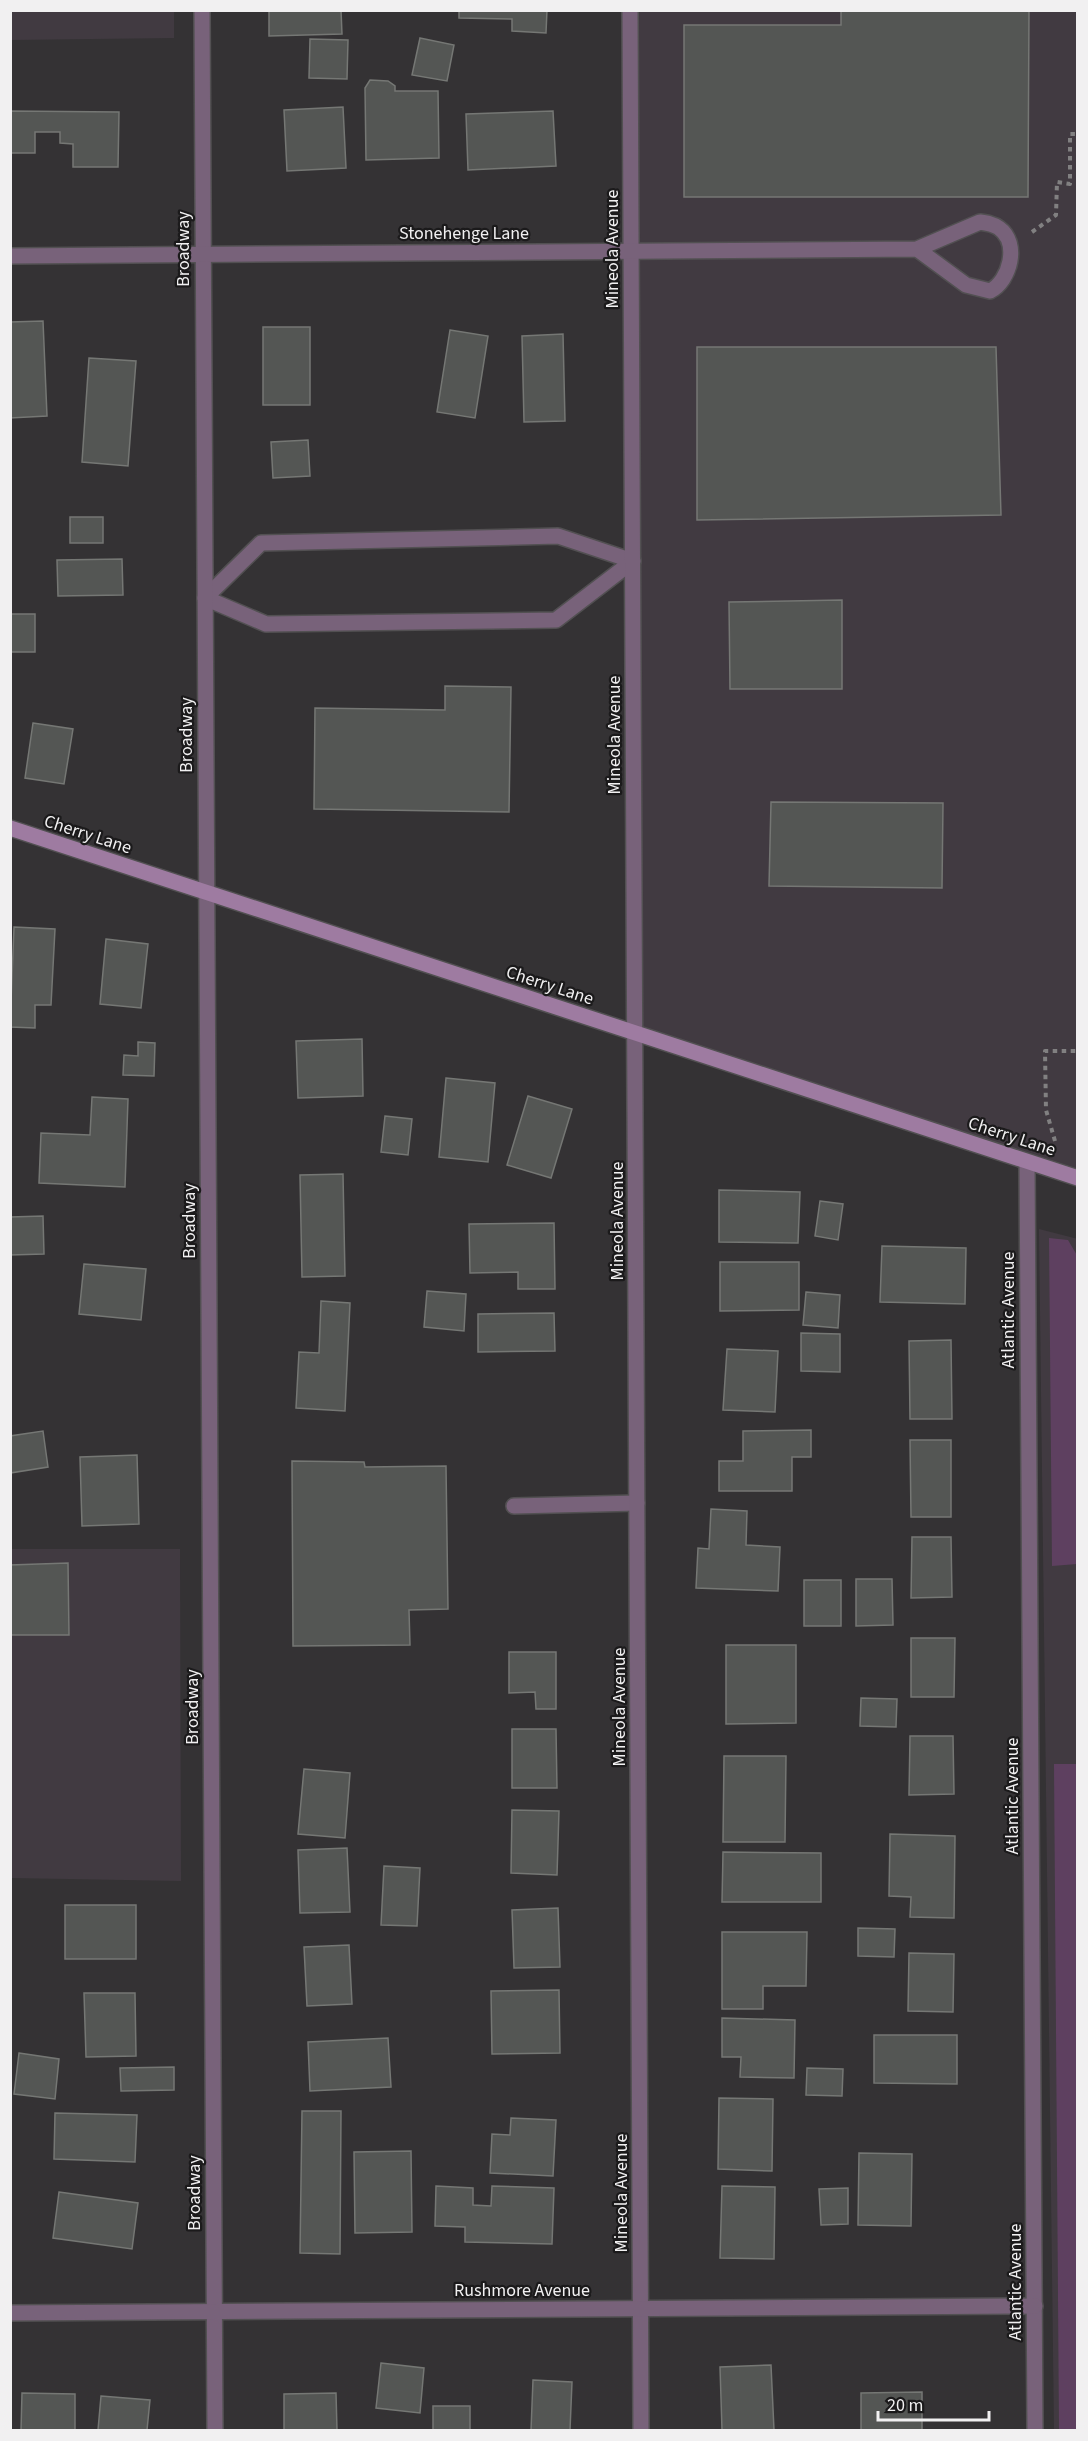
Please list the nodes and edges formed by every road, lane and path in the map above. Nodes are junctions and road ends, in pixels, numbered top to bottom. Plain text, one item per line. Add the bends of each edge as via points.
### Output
1 (202, 10) edge
2 (630, 10) edge
3 (1077, 134) edge
4 (1010, 248) junction
5 (917, 249) junction
6 (631, 252) junction
7 (203, 255) junction
8 (10, 256) edge
9 (633, 561) junction
10 (205, 598) junction
11 (10, 828) edge
12 (207, 894) junction
13 (635, 1034) junction
14 (1077, 1051) edge
15 (1046, 1110) dead end
16 (1027, 1162) junction
17 (1077, 1178) edge
18 (637, 1503) junction
19 (514, 1506) dead end
20 (1035, 2306) junction
21 (641, 2308) junction
22 (214, 2311) junction
23 (10, 2313) edge
24 (215, 2430) edge
25 (641, 2430) edge
26 (1035, 2430) edge

1 - 7 street, Broadway
2 - 6 street, Mineola Avenue
3 - 4 path via 1070,134 1070,184 1057,182 1056,215
4 - 5 street, Stonehenge Lane via 999,228 980,222
4 - 5 street via 1006,275 990,291 966,285
5 - 6 street, Stonehenge Lane
6 - 7 street, Stonehenge Lane
6 - 9 street, Mineola Avenue
7 - 8 street, Stonehenge Lane
7 - 10 street, Broadway
9 - 10 street via 556,620 266,624
9 - 10 street via 558,536 261,543
9 - 13 street, Mineola Avenue
10 - 12 street, Broadway
11 - 12 street, Cherry Lane
12 - 13 street, Cherry Lane
12 - 22 street, Broadway
13 - 16 street, Cherry Lane
13 - 18 street, Mineola Avenue
14 - 15 path via 1045,1051
16 - 17 street, Cherry Lane
16 - 20 street, Atlantic Avenue
18 - 19 street
18 - 21 street, Mineola Avenue
20 - 21 street, Rushmore Avenue
20 - 26 street, Atlantic Avenue
21 - 22 street, Rushmore Avenue
21 - 25 street, Mineola Avenue
22 - 23 street, Rushmore Avenue
22 - 24 street, Broadway

